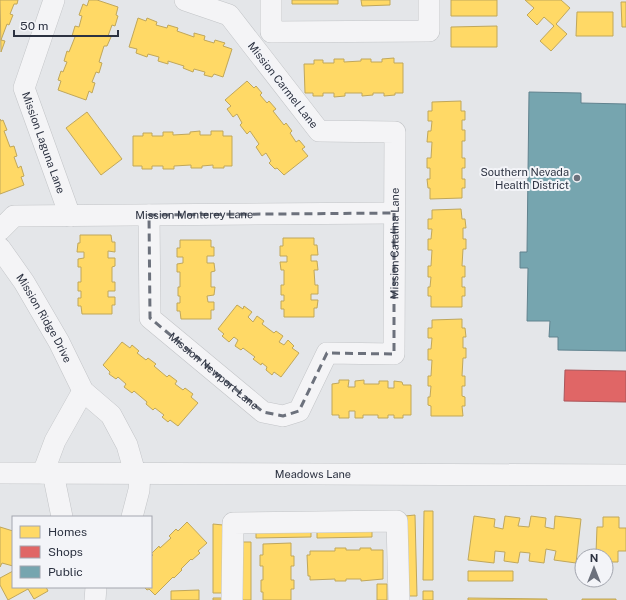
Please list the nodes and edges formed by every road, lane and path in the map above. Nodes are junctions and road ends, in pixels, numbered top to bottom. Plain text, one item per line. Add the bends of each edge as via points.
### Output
1 (54, 0) edge
2 (184, 0) edge
3 (271, 0) edge
4 (429, 0) edge
5 (395, 132) joint
6 (394, 213) junction
7 (149, 215) junction
8 (70, 216) junction
9 (0, 230) edge
10 (0, 248) edge
11 (394, 354) joint
12 (83, 391) junction
13 (0, 473) edge
14 (48, 473) junction
15 (137, 473) junction
16 (626, 475) edge
17 (62, 516) edge
18 (132, 516) edge
19 (96, 588) edge
20 (96, 600) edge
21 (232, 600) edge
22 (399, 600) edge

1 - 8 street, Mission Laguna Lane via 24,88
2 - 5 street, Mission Carmel Lane via 229,15 320,131
3 - 4 street via 271,32 429,31
5 - 6 street, Mission Catalina Lane
6 - 7 street, Mission Monterey Lane
6 - 11 street, Mission Catalina Lane
7 - 8 street, Mission Monterey Lane
7 - 11 street, Mission Newport Lane via 150,318 263,412 283,416 299,411 327,353
8 - 9 street, Mission Monterey Lane via 14,216
10 - 12 street, Mission Ridge Drive via 24,282 59,342
12 - 14 street via 55,441
12 - 15 street, Mission Ridge Drive via 111,415 127,445
13 - 14 street, Meadows Lane
14 - 15 street, Meadows Lane
14 - 17 street
15 - 16 street, Meadows Lane
15 - 18 street via 139,490
19 - 20 street
21 - 22 street via 233,523 397,521

